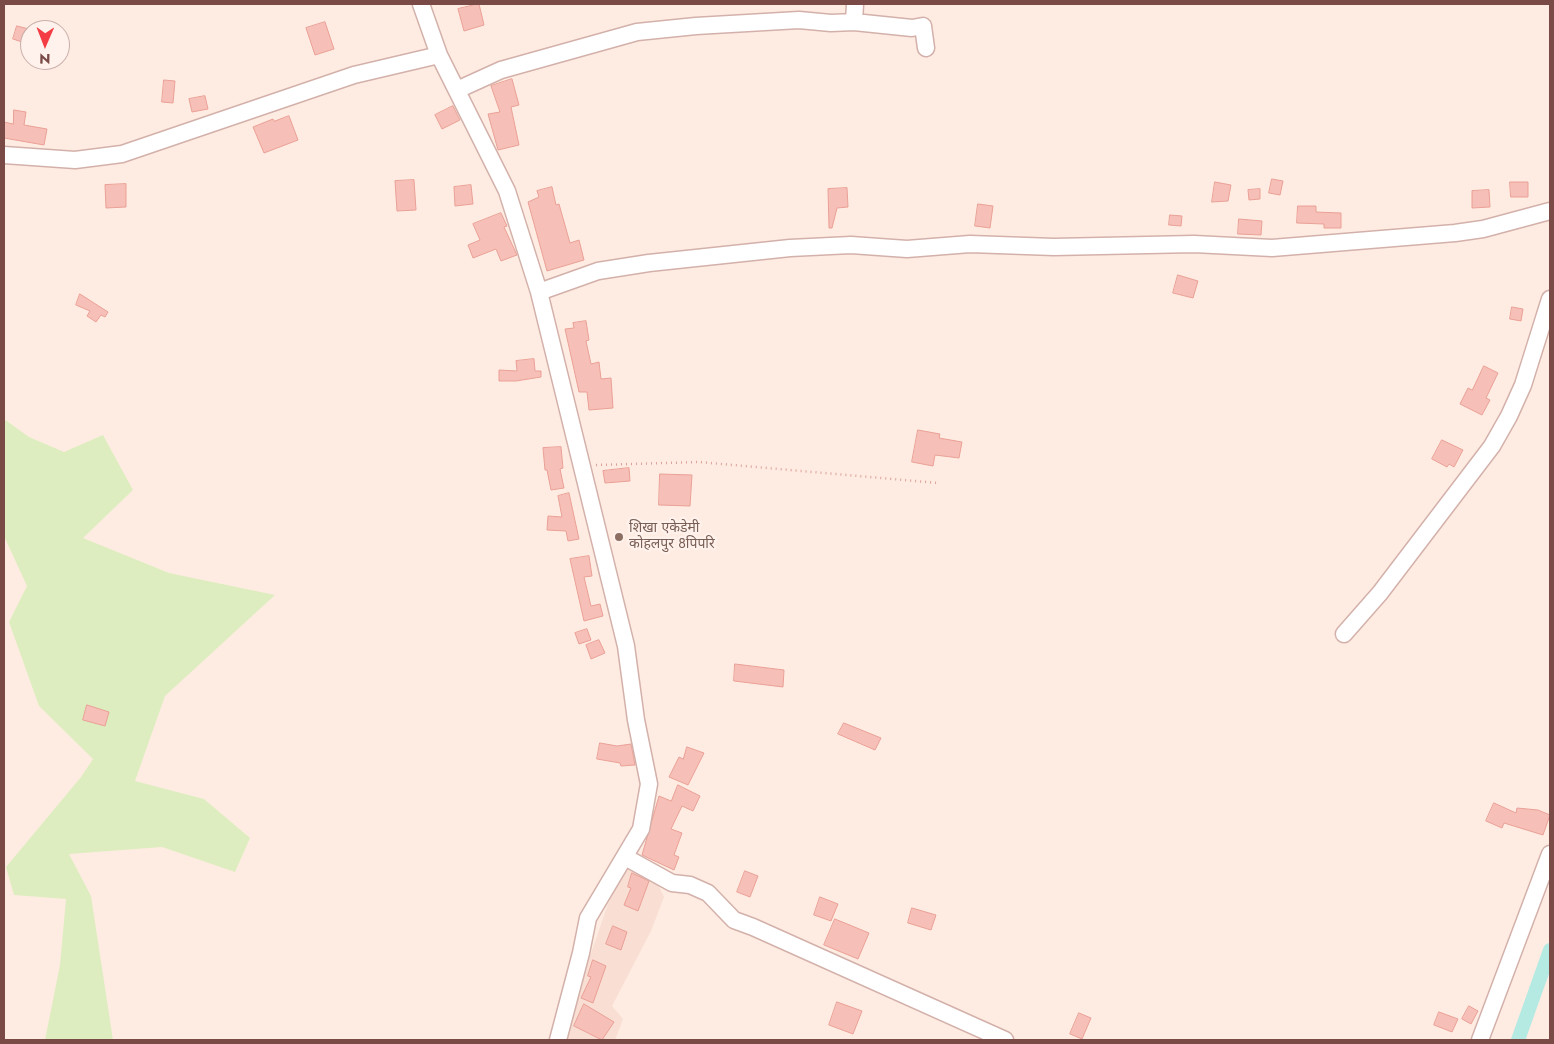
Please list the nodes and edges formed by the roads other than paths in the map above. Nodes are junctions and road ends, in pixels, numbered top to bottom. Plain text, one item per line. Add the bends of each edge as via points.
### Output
1 (421, 4) edge
2 (856, 4) edge
3 (854, 22) junction
4 (926, 48) dead end
5 (439, 55) junction
6 (457, 90) junction
7 (4, 155) edge
8 (1550, 211) edge
9 (539, 292) junction
10 (1550, 298) edge
11 (1344, 634) dead end
12 (1550, 854) edge
13 (625, 857) junction
14 (558, 1040) edge
15 (1005, 1040) edge
16 (1480, 1040) edge

1 - 5 street
2 - 3 street
3 - 4 street via 912,28 923,26
3 - 6 street via 799,20 637,32 501,70
5 - 6 street
5 - 7 street via 354,75 122,154 75,160
6 - 9 street via 507,191
8 - 9 street via 1455,233 1272,248 1194,244 790,248 598,271
9 - 13 street via 626,646 636,720 650,784 641,828
10 - 11 street via 1523,385 1492,446 1380,593
12 - 16 street
13 - 14 street via 588,918
13 - 15 street via 672,883 690,885 708,893 734,920

